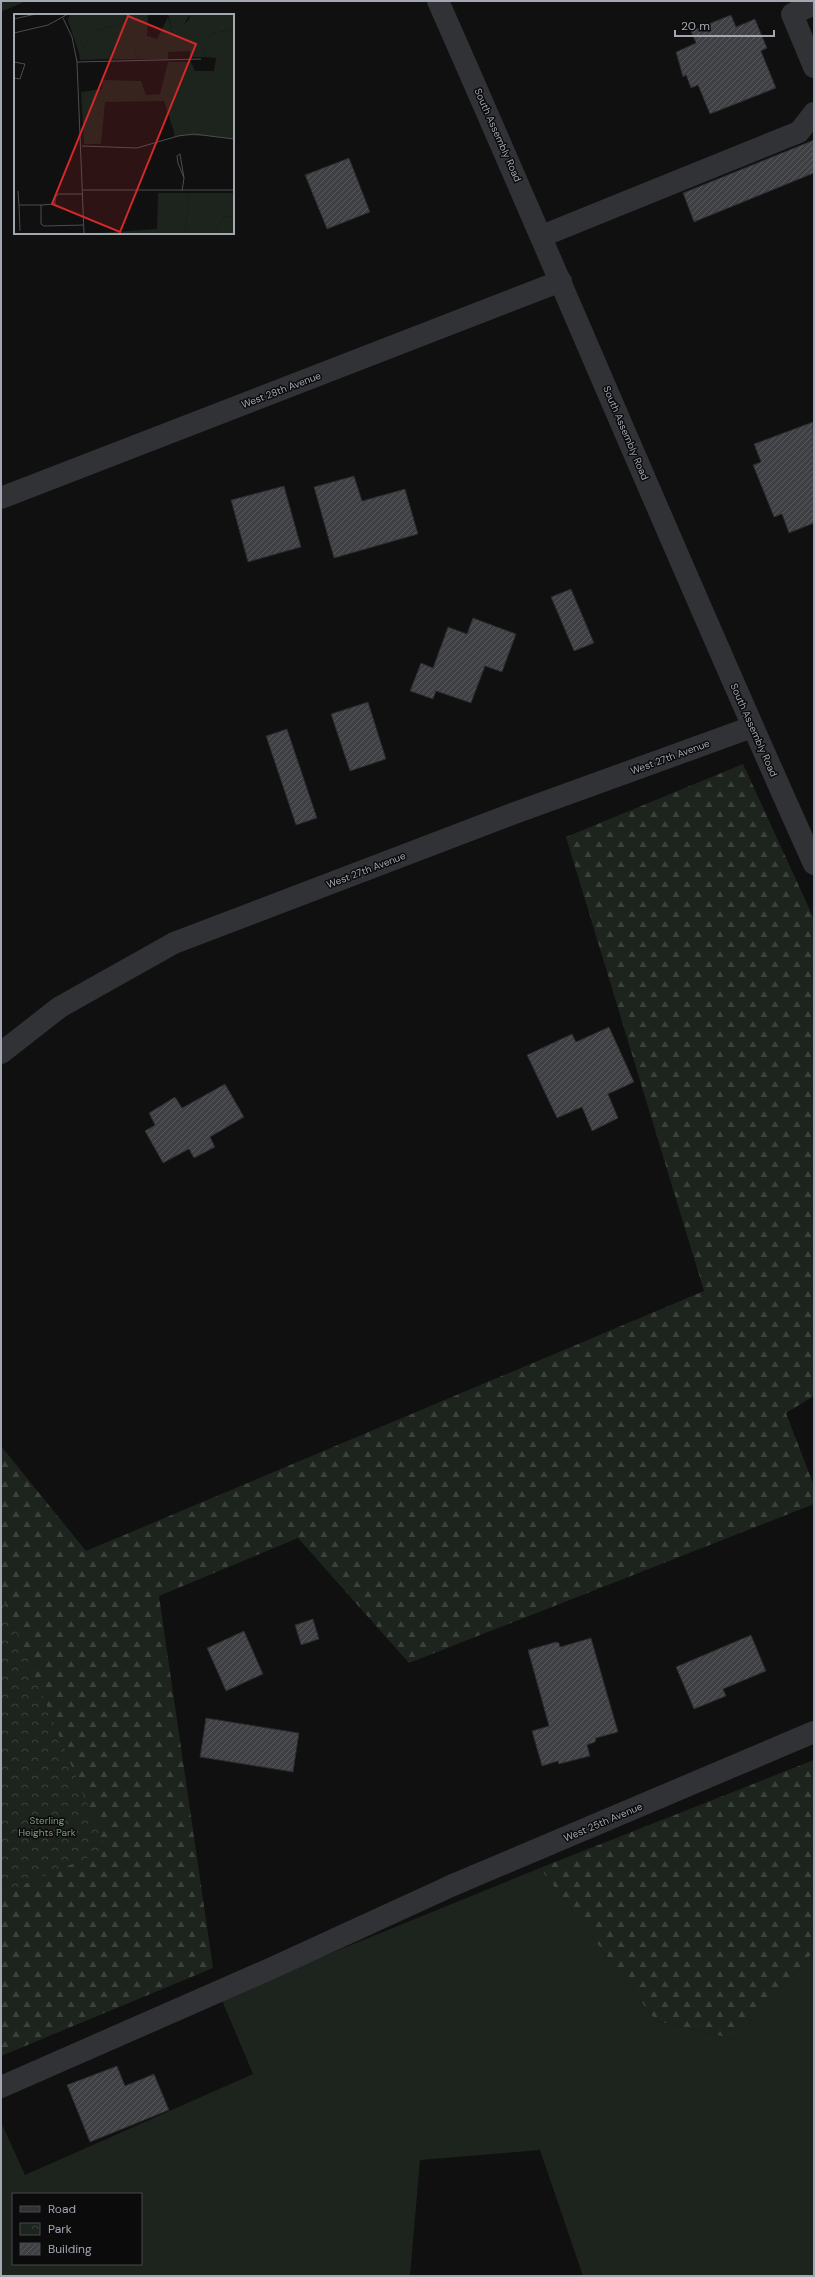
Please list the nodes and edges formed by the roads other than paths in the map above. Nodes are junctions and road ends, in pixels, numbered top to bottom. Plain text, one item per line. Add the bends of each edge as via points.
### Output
1 (438, 1) edge
2 (814, 4) edge
3 (814, 67) edge
4 (814, 113) edge
5 (542, 236) junction
6 (561, 281) junction
7 (1, 498) edge
8 (752, 727) junction
9 (814, 864) edge
10 (1, 1053) edge
11 (814, 1732) edge
12 (1, 2087) edge

1 - 5 street, South Assembly Road
2 - 3 street via 792,14
4 - 5 street via 799,132
5 - 6 street, South Assembly Road
6 - 7 street, West 28th Avenue
6 - 8 street, South Assembly Road
8 - 9 street, South Assembly Road
8 - 10 street, West 27th Avenue via 505,817 174,943 60,1008
11 - 12 street, West 25th Avenue via 461,1882

